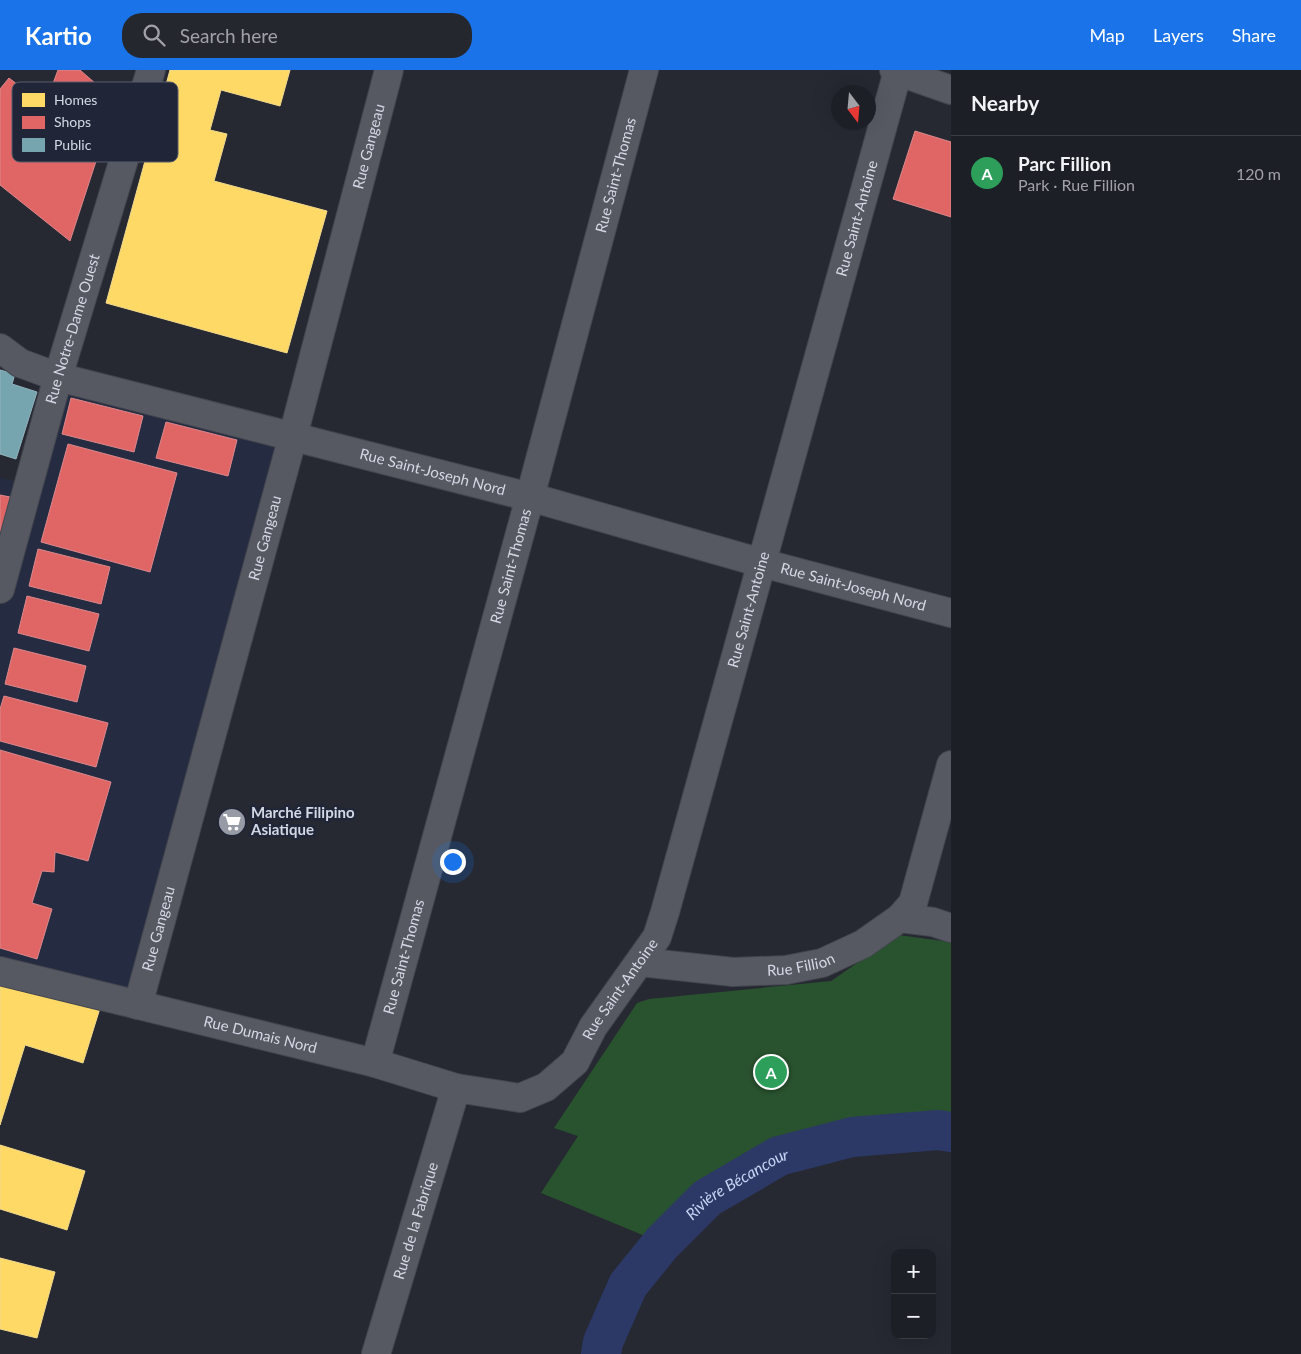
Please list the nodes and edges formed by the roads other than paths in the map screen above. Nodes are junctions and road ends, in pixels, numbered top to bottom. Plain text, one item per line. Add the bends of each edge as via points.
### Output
1 (151, 70) edge
2 (389, 70) edge
3 (644, 70) edge
4 (896, 71) edge
5 (147, 82) edge
6 (951, 90) edge
7 (123, 162) edge
8 (0, 348) edge
9 (58, 377) junction
10 (293, 436) junction
11 (530, 497) junction
12 (762, 563) junction
13 (0, 589) edge
14 (951, 613) edge
15 (951, 765) edge
16 (900, 918) junction
17 (951, 928) edge
18 (640, 962) junction
19 (0, 970) edge
20 (138, 1005) junction
21 (375, 1063) junction
22 (456, 1088) junction
23 (520, 1098) joint
24 (376, 1354) edge

1 - 5 street, Rue Notre-Dame Ouest
2 - 10 street, Rue Gangeau
3 - 11 street, Rue Saint-Thomas
4 - 6 street
4 - 12 street, Rue Saint-Antoine
7 - 9 street, Rue Notre-Dame Ouest
8 - 9 street, Rue Saint-Joseph Nord via 20,363
9 - 10 street, Rue Saint-Joseph Nord
9 - 13 street, Rue Notre-Dame Ouest
10 - 11 street, Rue Saint-Joseph Nord
10 - 20 street, Rue Gangeau
11 - 12 street, Rue Saint-Joseph Nord
11 - 21 street, Rue Saint-Thomas
12 - 14 street, Rue Saint-Joseph Nord
12 - 18 street, Rue Saint-Antoine via 665,912 657,937
15 - 16 street, Rue Fillion via 913,902
16 - 17 street
16 - 18 street, Rue Fillion via 863,944 822,963 786,970 733,972
18 - 23 street, Rue Saint-Antoine via 593,1027 575,1062 546,1087
19 - 20 street, Rue Dumais Nord
20 - 21 street, Rue Dumais Nord
21 - 22 street, Rue Dumais Nord
22 - 23 street, Rue Dumais Nord
22 - 24 street, Rue de la Fabrique

